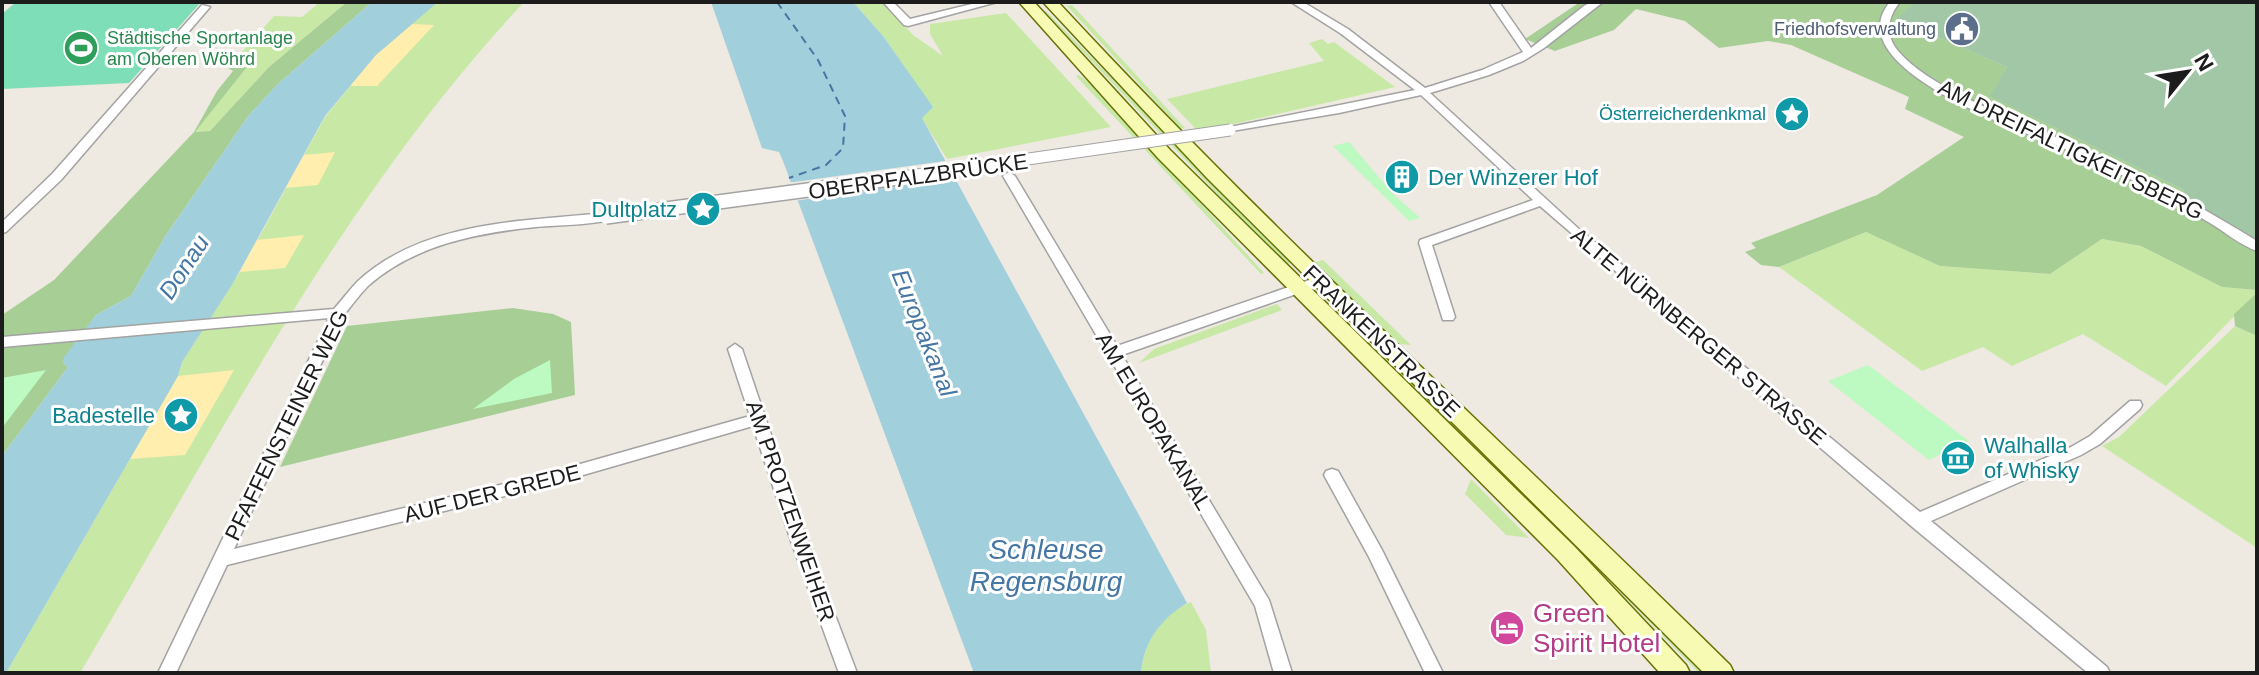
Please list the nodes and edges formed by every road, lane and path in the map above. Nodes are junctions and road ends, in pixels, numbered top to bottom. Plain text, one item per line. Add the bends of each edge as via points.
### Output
1 (888, 2) edge
2 (992, 2) edge
3 (1026, 2) edge
4 (1050, 2) edge
5 (1296, 2) edge
6 (1494, 2) edge
7 (1598, 2) edge
8 (1895, 2) edge
9 (205, 7) dead end
10 (1529, 53) junction
11 (1421, 90) junction
12 (1009, 176) dead end
13 (1540, 202) junction
14 (606, 217) joint
15 (2, 229) edge
16 (2257, 247) edge
17 (1320, 281) junction
18 (1296, 288) junction
19 (338, 313) junction
20 (1448, 317) dead end
21 (2, 342) edge
22 (735, 349) dead end
23 (1113, 353) junction
24 (2135, 405) dead end
25 (759, 419) junction
26 (1332, 475) dead end
27 (1916, 520) junction
28 (222, 559) junction
29 (167, 673) edge
30 (848, 673) edge
31 (1283, 673) edge
32 (1434, 673) edge
33 (1677, 673) edge
34 (1721, 673) edge
35 (2101, 673) edge

1 - 2 street via 908,23
3 - 18 main road, FRANKENSTRASSE
4 - 17 main road, FRANKENSTRASSE
5 - 11 street, ALTE NÜRNBERGER STRASSE
6 - 10 street
7 - 10 street
8 - 16 street, AM DREIFALTIGKEITSBERG via 1886,14 1885,39 1920,75 1960,99 2160,188
9 - 15 street via 125,94 66,170
10 - 11 street
11 - 13 street, ALTE NÜRNBERGER STRASSE
11 - 14 street, OBERPFALZBRÜCKE, bridge via 1230,130
12 - 23 street, AM EUROPAKANAL
13 - 20 street via 1425,243
13 - 27 street, ALTE NÜRNBERGER STRASSE
14 - 19 street, PFAFFENSTEINER WEG via 430,243 370,274
17 - 18 street
17 - 34 main road, FRANKENSTRASSE via 1571,520
18 - 23 street
18 - 33 main road, FRANKENSTRASSE via 1566,553
19 - 21 street
19 - 28 street, PFAFFENSTEINER WEG
22 - 25 street, AM PROTZENWEIHER
23 - 31 street, AM EUROPAKANAL via 1263,605
24 - 27 street via 2076,451
25 - 28 street, AUF DER GREDE via 545,480
25 - 30 street, AM PROTZENWEIHER
26 - 32 street
27 - 35 street, ALTE NÜRNBERGER STRASSE
28 - 29 street, PFAFFENSTEINER WEG

